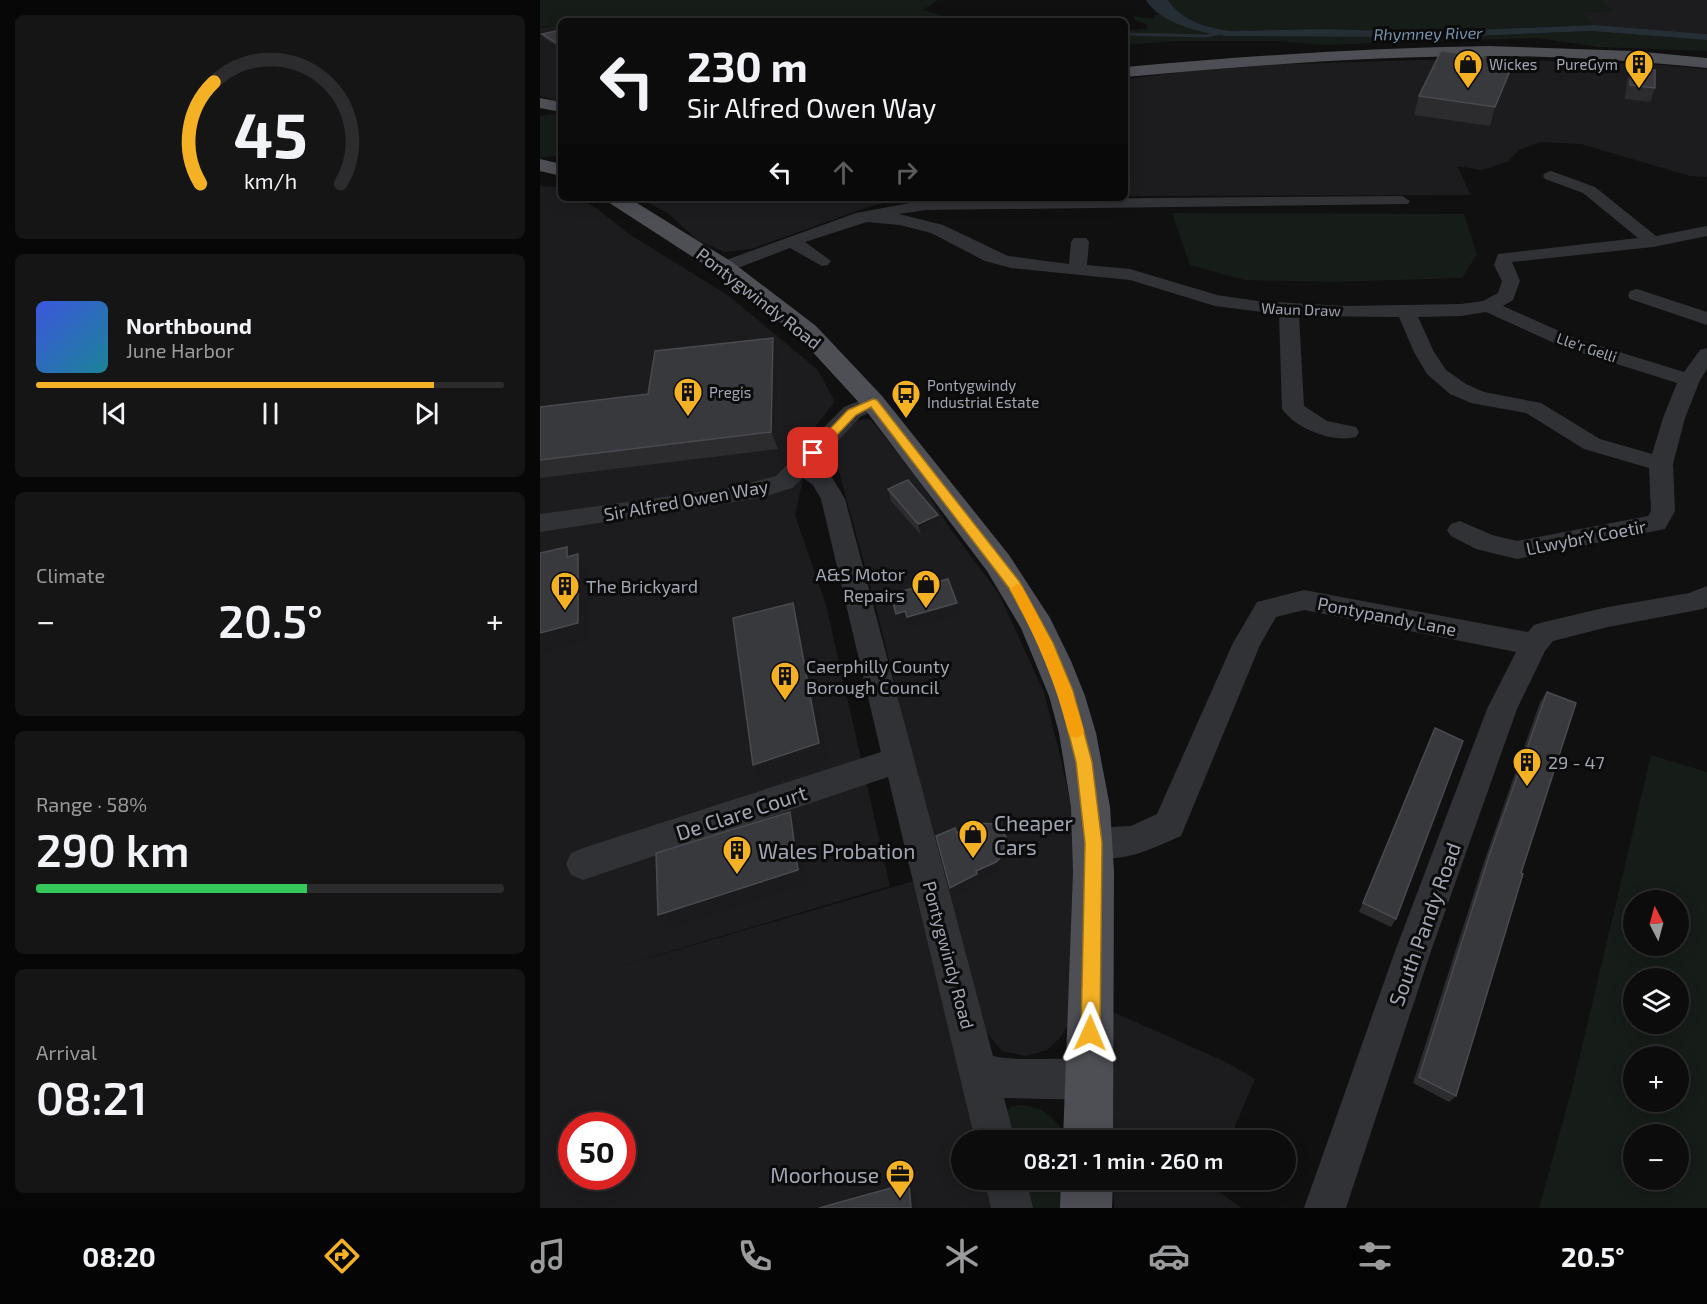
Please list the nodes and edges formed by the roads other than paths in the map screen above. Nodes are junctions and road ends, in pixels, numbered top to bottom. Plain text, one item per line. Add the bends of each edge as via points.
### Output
1 (1707, 63) edge
2 (1128, 72) edge
3 (540, 103) edge
4 (558, 106) edge
5 (558, 108) edge
6 (540, 111) edge
7 (558, 161) edge
8 (540, 164) edge
9 (558, 169) edge
10 (1551, 176) dead end
11 (620, 201) edge
12 (1402, 201) dead end
13 (862, 217) junction
14 (1707, 231) edge
15 (792, 242) junction
16 (1080, 242) dead end
17 (1653, 242) junction
18 (822, 261) dead end
19 (724, 267) junction
20 (1078, 271) junction
21 (1637, 295) dead end
22 (1488, 306) junction
23 (1289, 310) junction
24 (1406, 311) junction
25 (1707, 319) edge
26 (1707, 354) edge
27 (1689, 380) junction
28 (873, 402) junction
29 (1347, 432) dead end
30 (1661, 465) junction
31 (802, 466) junction
32 (540, 523) edge
33 (1460, 530) dead end
34 (1707, 596) edge
35 (1534, 644) junction
36 (898, 760) junction
37 (1093, 843) junction
38 (583, 864) dead end
39 (979, 1072) junction
40 (1089, 1080) junction
41 (993, 1130) edge
42 (1088, 1130) edge
43 (1008, 1190) edge
44 (1087, 1190) edge
45 (1012, 1208) edge
46 (1086, 1208) edge
47 (1325, 1208) edge

1 - 2 main road via 1596,54 1391,53 1237,61
3 - 4 main road
5 - 6 main road
7 - 8 main road
8 - 9 main road
10 - 17 street via 1589,190
11 - 19 main road, Pontygwindy Road
12 - 13 street via 967,203 892,209
13 - 15 street
13 - 20 street, Waun Draw via 919,223 1009,263
14 - 17 street
15 - 18 street
15 - 19 street
16 - 20 street
17 - 22 street via 1504,258 1511,281 1506,296
19 - 28 main road, Pontygwindy Road via 807,331
20 - 23 street, Waun Draw via 1146,278 1224,302
21 - 25 street
22 - 24 street, Waun Draw
22 - 27 street, Lle'r Gelli via 1570,343
23 - 24 street, Waun Draw
23 - 29 street via 1293,409 1320,427
24 - 30 street via 1438,374 1458,389 1479,398 1533,408 1592,444
26 - 27 street, LLwybrY Coetir
27 - 30 street, LLwybrY Coetir
28 - 31 street, Sir Alfred Owen Way via 852,412
28 - 37 main road, Pontygwindy Road via 1014,585 1046,643 1066,691 1084,762
30 - 33 street, LLwybrY Coetir via 1663,511 1656,523 1517,550 1485,543
31 - 32 street, Sir Alfred Owen Way via 784,482 760,490
31 - 36 street, Pontygwindy Road via 822,480 833,499
34 - 35 street via 1544,633
35 - 37 street, Pontypandy Lane via 1304,600 1267,609 1247,643 1169,825 1133,841
35 - 47 street, South Pandy Road via 1502,709
36 - 38 street, De Clare Court
36 - 39 street, Pontygwindy Road
37 - 40 main road, Pontygwindy Road
39 - 40 street via 1012,1080
39 - 41 street, Pontygwindy Road
40 - 42 main road, Pontygwindy Road
43 - 45 street
44 - 46 main road

